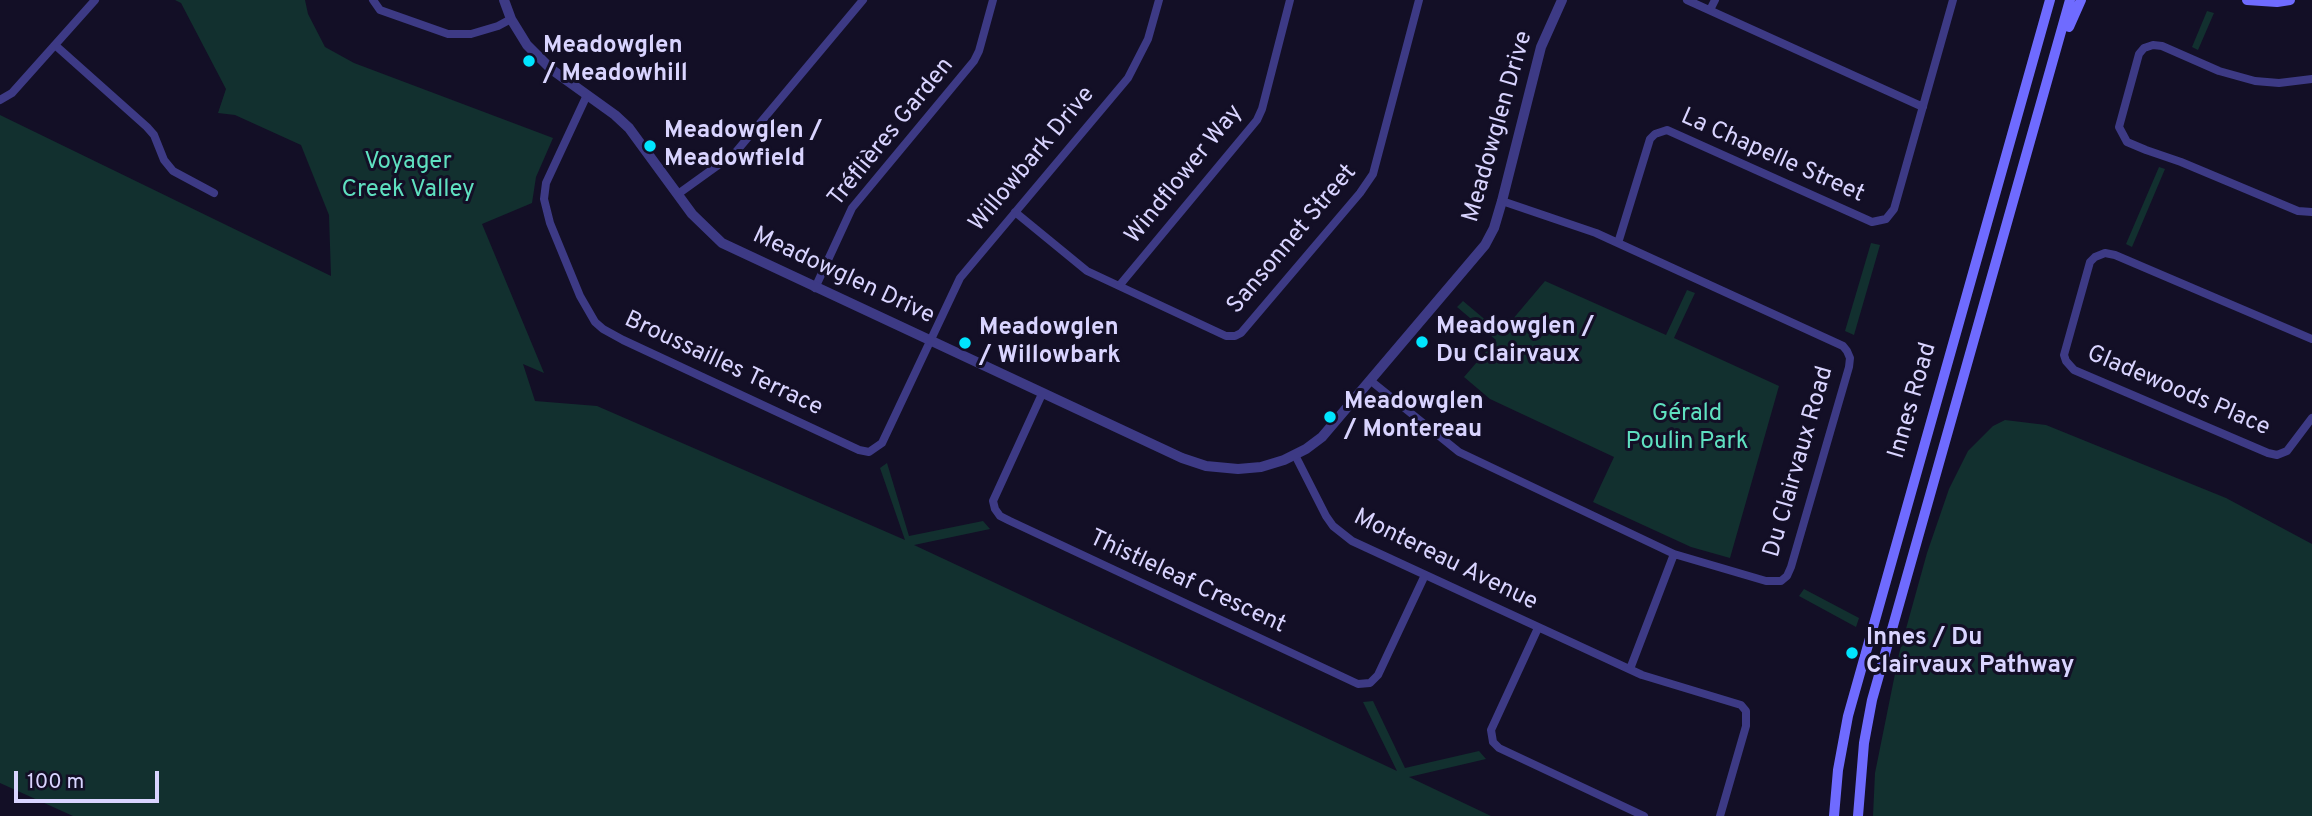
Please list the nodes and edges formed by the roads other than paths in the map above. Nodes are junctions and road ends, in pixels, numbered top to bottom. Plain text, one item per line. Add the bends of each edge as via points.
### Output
1 (95, 0) edge
2 (373, 0) edge
3 (504, 0) edge
4 (863, 0) edge
5 (993, 0) edge
6 (1159, 0) edge
7 (1290, 0) edge
8 (1419, 0) edge
9 (1562, 0) edge
10 (1687, 0) edge
11 (1715, 0) edge
12 (1953, 0) edge
13 (2050, 0) edge
14 (2070, 0) edge
15 (2081, 0) edge
16 (2247, 0) edge
17 (2290, 0) edge
18 (1710, 10) junction
19 (511, 19) junction
20 (55, 45) junction
21 (2052, 65) junction
22 (2312, 79) edge
23 (587, 95) junction
24 (0, 100) edge
25 (1923, 107) junction
26 (214, 193) dead end
27 (678, 194) junction
28 (1502, 201) junction
29 (1015, 212) junction
30 (2312, 212) edge
31 (1618, 243) junction
32 (1119, 286) junction
33 (815, 288) junction
34 (2312, 339) edge
35 (929, 341) junction
36 (1371, 381) junction
37 (1042, 394) junction
38 (2311, 422) edge
39 (1295, 455) junction
40 (1674, 554) junction
41 (1425, 575) junction
42 (1538, 628) junction
43 (1630, 670) junction
44 (1644, 816) edge
45 (1720, 816) edge
46 (1833, 816) edge
47 (1858, 816) edge

1 - 20 street
2 - 19 street via 380,10 448,34 471,34
3 - 19 street, Meadowglen Drive
4 - 27 street via 736,153
5 - 33 street, Tréflières Garden via 974,61 852,208
6 - 29 street, Willowbark Drive via 1148,39 1128,78
7 - 32 street, Windflower Way via 1257,120
8 - 32 street, Sansonnet Street via 1373,174 1246,329 1226,336
9 - 28 street, Meadowglen Drive via 1541,47
10 - 18 street
11 - 18 street
12 - 25 street, La Chapelle Street
13 - 46 main road, Innes Road via 1866,645 1848,716
14 - 21 main road, Innes Road
15 - 21 main road
16 - 17 main road
18 - 25 street
19 - 23 street, Meadowglen Drive via 540,60
20 - 24 street via 12,93
20 - 26 street via 147,127 173,171
21 - 47 main road, Innes Road via 1875,688 1864,743
22 - 30 street via 2255,81 2162,46 2144,48 2119,127 2127,142 2298,211
23 - 27 street, Meadowglen Drive via 629,128
23 - 35 street, Broussailles Terrace via 546,183 544,200 580,296 603,329 869,452 882,443
25 - 31 street, La Chapelle Street via 1894,209 1881,222 1872,222 1667,130 1650,139
27 - 33 street, Meadowglen Drive via 722,243
28 - 31 street, Du Clairvaux Road
28 - 36 street, Meadowglen Drive via 1494,228 1479,253
29 - 32 street, Sansonnet Street via 1076,263
29 - 35 street, Willowbark Drive via 960,278
31 - 40 street, Du Clairvaux Road via 1843,345 1850,358 1787,576 1766,582
33 - 35 street, Meadowglen Drive
34 - 38 street, Gladewoods Place via 2105,253 2090,262 2064,355 2074,370 2268,453 2287,452
35 - 37 street, Meadowglen Drive
36 - 39 street, Meadowglen Drive via 1322,437
36 - 40 street, Du Clairvaux Road via 1459,452
37 - 39 street, Meadowglen Drive via 1206,466 1261,467
37 - 41 street, Thistleleaf Crescent via 993,501 1000,516 1023,527 1358,684 1378,675
39 - 41 street, Montereau Avenue via 1333,526 1352,541
40 - 43 street
41 - 42 street, Montereau Avenue
42 - 43 street, Montereau Avenue
42 - 44 street, Montereau Avenue via 1491,730 1493,743
43 - 45 street, Montereau Avenue via 1735,702 1745,712

